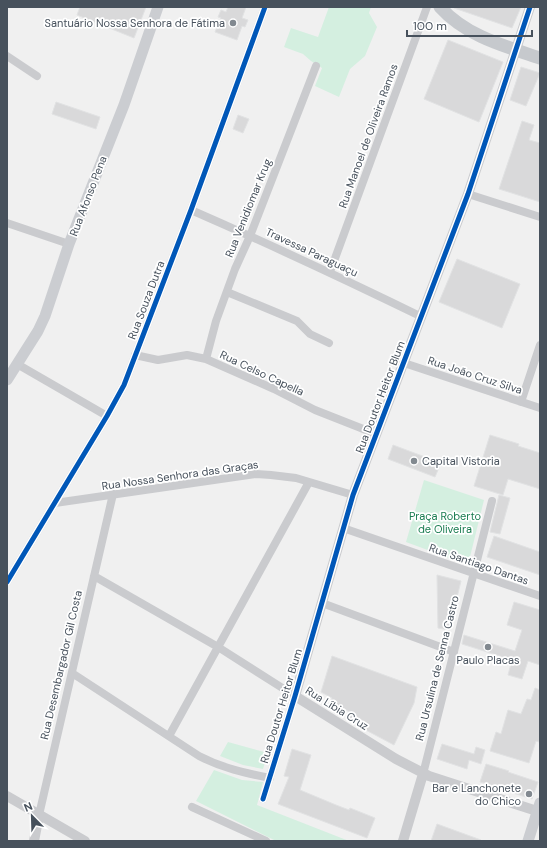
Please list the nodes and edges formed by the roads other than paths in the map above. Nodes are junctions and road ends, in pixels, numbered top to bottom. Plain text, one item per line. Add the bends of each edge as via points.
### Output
1 (158, 7) edge
2 (265, 7) edge
3 (427, 7) edge
4 (440, 7) edge
5 (530, 7) edge
6 (516, 50) junction
7 (7, 56) edge
8 (540, 58) edge
9 (316, 66) dead end
10 (37, 76) dead end
11 (468, 194) junction
12 (191, 210) junction
13 (540, 217) edge
14 (7, 223) edge
15 (250, 236) junction
16 (69, 244) junction
17 (330, 272) junction
18 (227, 292) junction
19 (422, 317) junction
20 (329, 343) dead end
21 (540, 345) edge
22 (135, 355) junction
23 (206, 359) junction
24 (404, 363) junction
25 (17, 364) junction
26 (7, 380) edge
27 (521, 402) junction
28 (540, 408) edge
29 (107, 416) junction
30 (376, 434) junction
31 (309, 482) junction
32 (112, 494) junction
33 (353, 495) junction
34 (492, 501) dead end
35 (55, 503) junction
36 (343, 528) junction
37 (474, 574) junction
38 (94, 576) junction
39 (7, 582) edge
40 (540, 596) edge
41 (322, 603) junction
42 (218, 647) junction
43 (454, 652) junction
44 (72, 673) junction
45 (295, 696) junction
46 (169, 736) junction
47 (423, 774) junction
48 (270, 778) junction
49 (7, 796) edge
50 (263, 799) dead end
51 (192, 807) dead end
52 (539, 809) edge
53 (40, 815) junction
54 (34, 841) edge
55 (85, 841) edge
56 (266, 841) edge
57 (403, 841) edge
58 (528, 841) edge

1 - 16 main road, Rua Afonso Pena via 124,105
2 - 12 street, Rua Souza Dutra
3 - 17 street, Rua Manoel de Oliveira Ramos
4 - 6 main road via 462,26
5 - 6 street, Rua Doutor Heitor Blum
6 - 8 main road
6 - 11 street, Rua Doutor Heitor Blum
7 - 10 street
9 - 15 street, Rua Venidiomar Krug
11 - 13 street
11 - 19 street, Rua Doutor Heitor Blum
12 - 15 street, Travessa Paraguaçu
12 - 22 street, Rua Souza Dutra
14 - 16 street
15 - 17 street, Travessa Paraguaçu
15 - 18 street, Rua Venidiomar Krug
16 - 25 main road, Rua Afonso Pena via 45,316
17 - 19 street, Travessa Paraguaçu
18 - 20 street via 297,321 310,334
18 - 23 street, Rua Venidiomar Krug
19 - 24 street, Rua Doutor Heitor Blum
21 - 27 street
22 - 23 street, Rua Celso Capella via 158,360 187,355
22 - 29 street, Rua Souza Dutra via 124,385
23 - 30 street, Rua Celso Capella via 315,410
24 - 27 street, Rua João Cruz Silva
24 - 30 street, Rua Doutor Heitor Blum
25 - 26 main road, Rua Afonso Pena
25 - 29 street
27 - 28 street, Rua João Cruz Silva
29 - 35 street, Rua Souza Dutra
30 - 33 street, Rua Doutor Heitor Blum
31 - 32 street, Rua Nossa Senhora das Graças via 290,477 256,474
31 - 33 street, Rua Nossa Senhora das Graças
31 - 42 street
32 - 35 street, Rua Nossa Senhora das Graças
32 - 38 street, Rua Desembargador Gil Costa
33 - 36 street, Rua Doutor Heitor Blum
34 - 37 street, Rua Ursulina de Senna Castro
35 - 39 street, Rua Souza Dutra
36 - 37 street, Rua Santiago Dantas
36 - 41 street, Rua Doutor Heitor Blum
37 - 40 street, Rua Santiago Dantas
37 - 43 street, Rua Ursulina de Senna Castro
38 - 42 street, Rua Líbia Cruz
38 - 44 street, Rua Desembargador Gil Costa
41 - 43 street
41 - 45 street, Rua Doutor Heitor Blum
42 - 45 street, Rua Líbia Cruz
42 - 46 street
43 - 47 street, Rua Ursulina de Senna Castro
44 - 46 street
44 - 53 street, Rua Desembargador Gil Costa
45 - 47 street, Rua Líbia Cruz
45 - 48 street, Rua Doutor Heitor Blum
46 - 48 street via 213,763
47 - 52 street, Rua Líbia Cruz
47 - 57 street, Rua Ursulina de Senna Castro
48 - 50 street, Rua Doutor Heitor Blum
49 - 53 street
51 - 56 street
52 - 58 main road
53 - 54 street, Rua Desembargador Gil Costa
53 - 55 street

